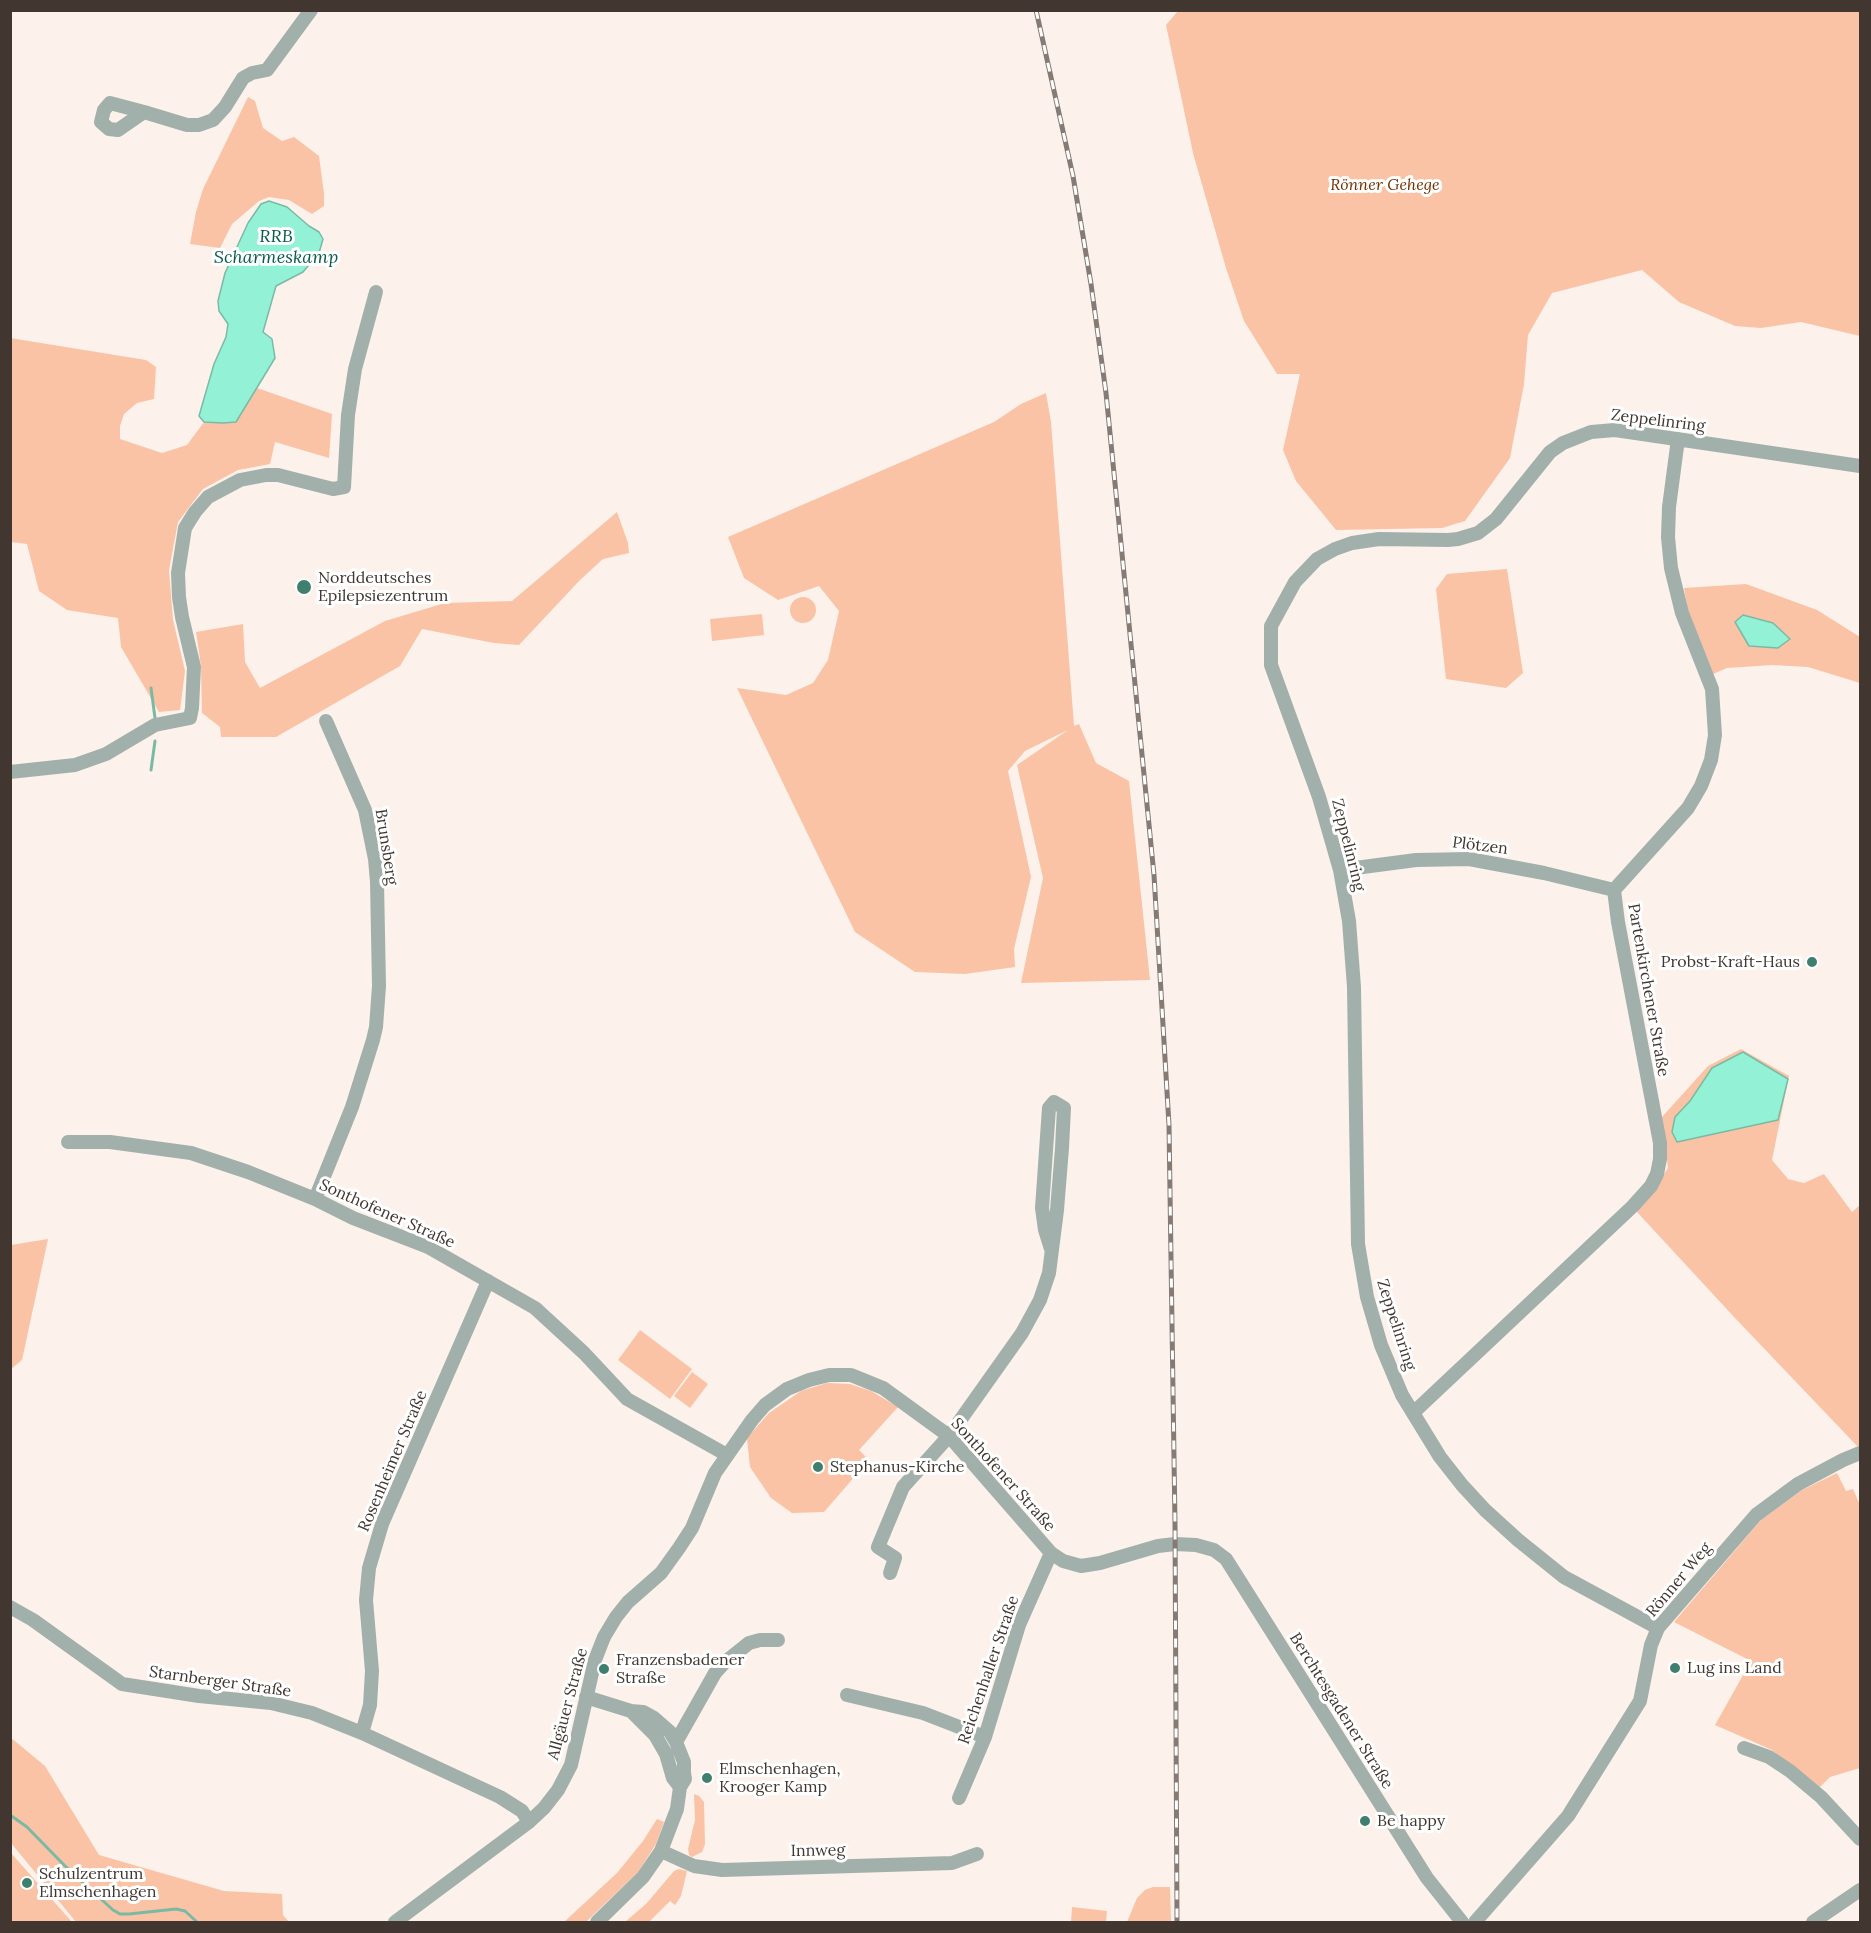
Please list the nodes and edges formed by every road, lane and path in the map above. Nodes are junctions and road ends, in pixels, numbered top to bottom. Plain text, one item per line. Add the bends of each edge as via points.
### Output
1 (311, 10) edge
2 (144, 112) dead end
3 (375, 292) dead end
4 (1678, 439) junction
5 (1860, 466) edge
6 (326, 720) dead end
7 (10, 772) edge
8 (1340, 870) junction
9 (1614, 890) junction
10 (68, 1142) dead end
11 (315, 1198) junction
12 (1051, 1249) junction
13 (488, 1281) junction
14 (1413, 1413) junction
15 (949, 1436) junction
16 (1860, 1453) edge
17 (727, 1455) junction
18 (1175, 1544) joint
19 (1051, 1553) junction
20 (890, 1573) dead end
21 (10, 1607) edge
22 (1658, 1628) junction
23 (778, 1640) dead end
24 (848, 1695) dead end
25 (586, 1697) junction
26 (631, 1711) junction
27 (362, 1733) junction
28 (985, 1737) junction
29 (676, 1742) junction
30 (1744, 1748) dead end
31 (680, 1787) junction
32 (958, 1798) dead end
33 (529, 1822) junction
34 (1860, 1839) edge
35 (661, 1851) junction
36 (977, 1854) dead end
37 (1860, 1890) edge
38 (395, 1923) edge
39 (597, 1923) edge
40 (1462, 1923) edge
41 (1475, 1923) edge
42 (1813, 1923) edge

1 - 2 street via 267,70 243,78 213,120 187,125
3 - 7 street via 354,369 344,487 333,489 278,475 240,480 208,497 185,528 178,573 179,597 194,667 190,717 155,725 106,754 75,765
4 - 5 street, Zeppelinring
4 - 8 street, Zeppelinring via 1615,430 1575,437 1550,452 1496,519 1478,533 1448,540 1379,539 1352,543 1317,559 1295,582 1271,626 1270,666
4 - 9 street, Partenkirchener Straße via 1669,507 1671,568 1682,613 1712,689 1711,760 1688,808
6 - 11 street, Brunsberg via 367,820 377,882 379,986 373,1040 352,1107
8 - 9 street, Plötzen via 1416,860 1469,859
8 - 14 street, Zeppelinring via 1354,987 1358,1244 1381,1345
9 - 14 street, Partenkirchener Straße via 1659,1143 1657,1174 1632,1206
10 - 11 street, Sonthofener Straße via 191,1153
11 - 13 street, Sonthofener Straße via 353,1218 428,1247
12 - 12 street via 1058,1210 1064,1108 1054,1102 1048,1108 1042,1208
12 - 15 street via 1049,1274 1022,1334
13 - 17 street, Sonthofener Straße via 535,1308 627,1399
13 - 27 street, Rosenheimer Straße via 382,1524 369,1568 366,1600 372,1671 370,1705
14 - 22 street, Zeppelinring via 1462,1485 1518,1540 1564,1577
15 - 17 street, Sonthofener Straße via 883,1388 851,1375 829,1375 787,1389 765,1406
15 - 19 street, Sonthofener Straße
15 - 20 street via 903,1487 878,1546 894,1558
16 - 22 street, Rönner Weg via 1798,1484 1756,1515
17 - 25 street, Allgäuer Straße via 679,1548 609,1628 595,1660
18 - 19 street, Sonthofener Straße via 1081,1566
18 - 40 street, Berchtesgadener Straße via 1211,1549 1226,1559 1427,1878
19 - 28 street, Reichenhaller Straße via 1018,1625
21 - 27 street, Starnberger Straße via 122,1684 271,1703 312,1713
22 - 41 street, Rönner Weg via 1640,1701 1568,1816
23 - 29 street via 749,1643 724,1663
24 - 28 street via 923,1713
25 - 26 street
25 - 33 street, Allgäuer Straße via 571,1765 558,1790
26 - 29 street via 654,1718
26 - 31 street via 655,1735
27 - 33 street, Starnberger Straße via 500,1797 522,1811
28 - 32 street, Reichenhaller Straße
29 - 31 street via 684,1762 685,1779
30 - 34 street via 1769,1756 1790,1771
31 - 35 street via 678,1809
33 - 38 street, Allgäuer Straße
35 - 36 street, Innweg via 694,1866 722,1870 952,1863
35 - 39 street via 644,1877
37 - 42 street

